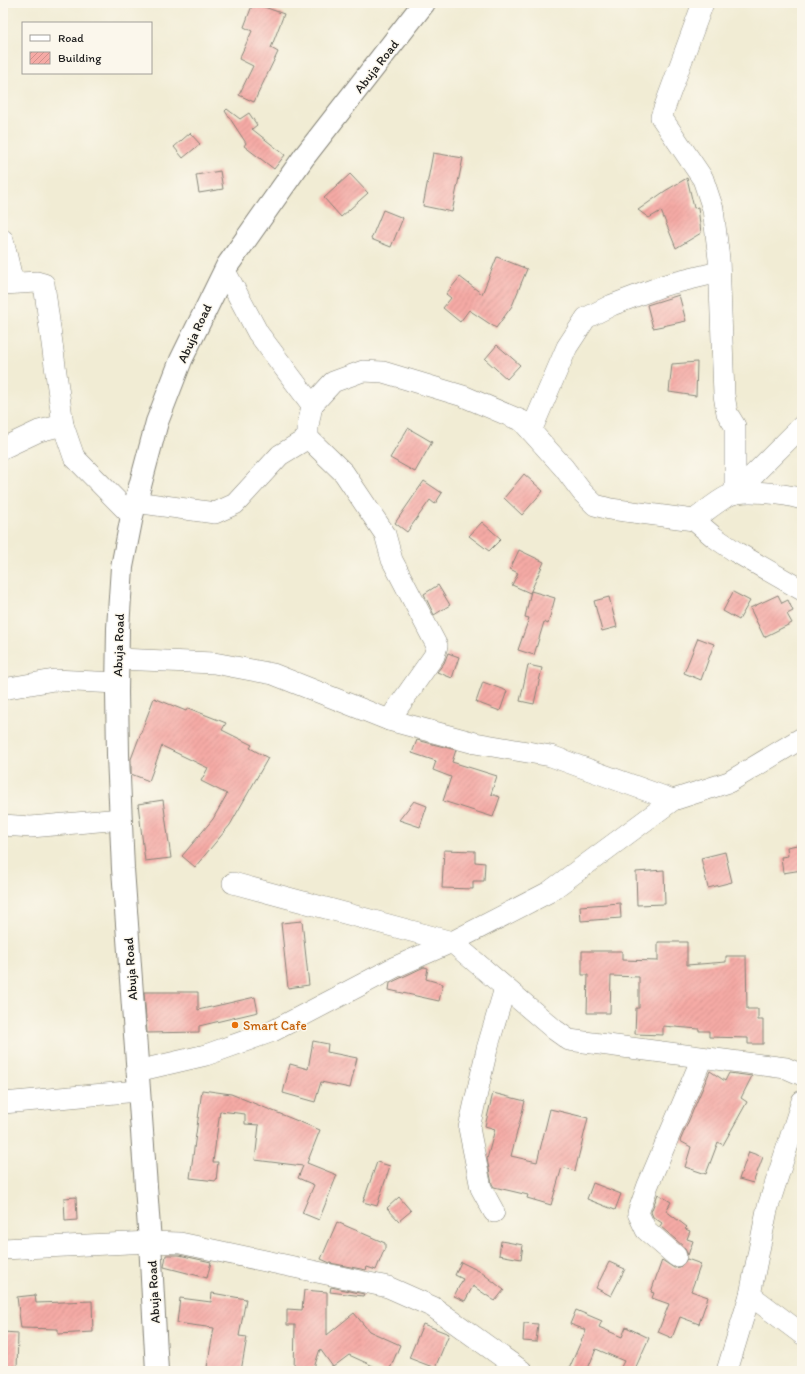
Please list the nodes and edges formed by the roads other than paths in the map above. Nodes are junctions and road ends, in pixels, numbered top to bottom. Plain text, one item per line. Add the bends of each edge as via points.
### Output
1 (424, 3) edge
2 (703, 3) edge
3 (3, 240) edge
4 (225, 271) junction
5 (719, 272) junction
6 (8, 284) edge
7 (312, 404) junction
8 (63, 425) junction
9 (802, 426) edge
10 (531, 431) junction
11 (308, 438) junction
12 (3, 448) edge
13 (735, 493) junction
14 (802, 499) edge
15 (133, 509) junction
16 (694, 520) junction
17 (802, 590) edge
18 (118, 659) junction
19 (117, 683) junction
20 (3, 689) edge
21 (389, 720) junction
22 (802, 738) edge
23 (673, 800) junction
24 (121, 819) junction
25 (3, 826) edge
26 (233, 883) dead end
27 (452, 942) junction
28 (506, 988) junction
29 (702, 1058) junction
30 (802, 1075) edge
31 (137, 1081) junction
32 (802, 1101) edge
33 (3, 1103) edge
34 (494, 1212) dead end
35 (150, 1242) junction
36 (3, 1249) edge
37 (676, 1256) dead end
38 (750, 1295) junction
39 (802, 1334) edge
40 (162, 1370) edge
41 (522, 1371) edge
42 (727, 1371) edge

1 - 4 main road, Abuja Road via 304,157
2 - 5 street via 661,117 703,179 713,209
3 - 6 street
4 - 7 street via 258,333
4 - 15 main road, Abuja Road via 181,360 157,422
5 - 10 street via 665,285 612,304 586,318 567,347
5 - 13 street via 724,395 727,413 735,426
6 - 8 street via 44,284
7 - 10 street via 333,382 363,371 383,372 463,396 522,421
7 - 11 street
8 - 12 street via 39,431
8 - 15 street via 74,457
9 - 13 street
10 - 16 street via 595,505 610,510
11 - 15 street via 280,455 235,504 215,513
11 - 21 street via 344,473 385,534 392,560 438,646 434,656
13 - 14 street
13 - 16 street
15 - 18 main road, Abuja Road via 122,567
16 - 17 street via 736,552
18 - 19 main road, Abuja Road
18 - 21 street via 214,664 273,674
19 - 20 street via 54,680
19 - 24 main road, Abuja Road
21 - 23 street via 475,743 551,756
22 - 23 street via 729,782
23 - 27 street via 549,892
24 - 25 street via 31,827
24 - 31 main road, Abuja Road
26 - 27 street
27 - 28 street
27 - 31 street via 395,967 273,1031
28 - 29 street via 569,1040
28 - 34 street via 487,1049 469,1128 480,1188
29 - 30 street via 786,1068
29 - 37 street via 638,1213 646,1230
31 - 33 street
31 - 35 main road, Abuja Road
32 - 38 street via 767,1210
35 - 36 street
35 - 40 main road, Abuja Road
35 - 41 street via 180,1243 388,1287 433,1307
38 - 39 street
38 - 42 street

